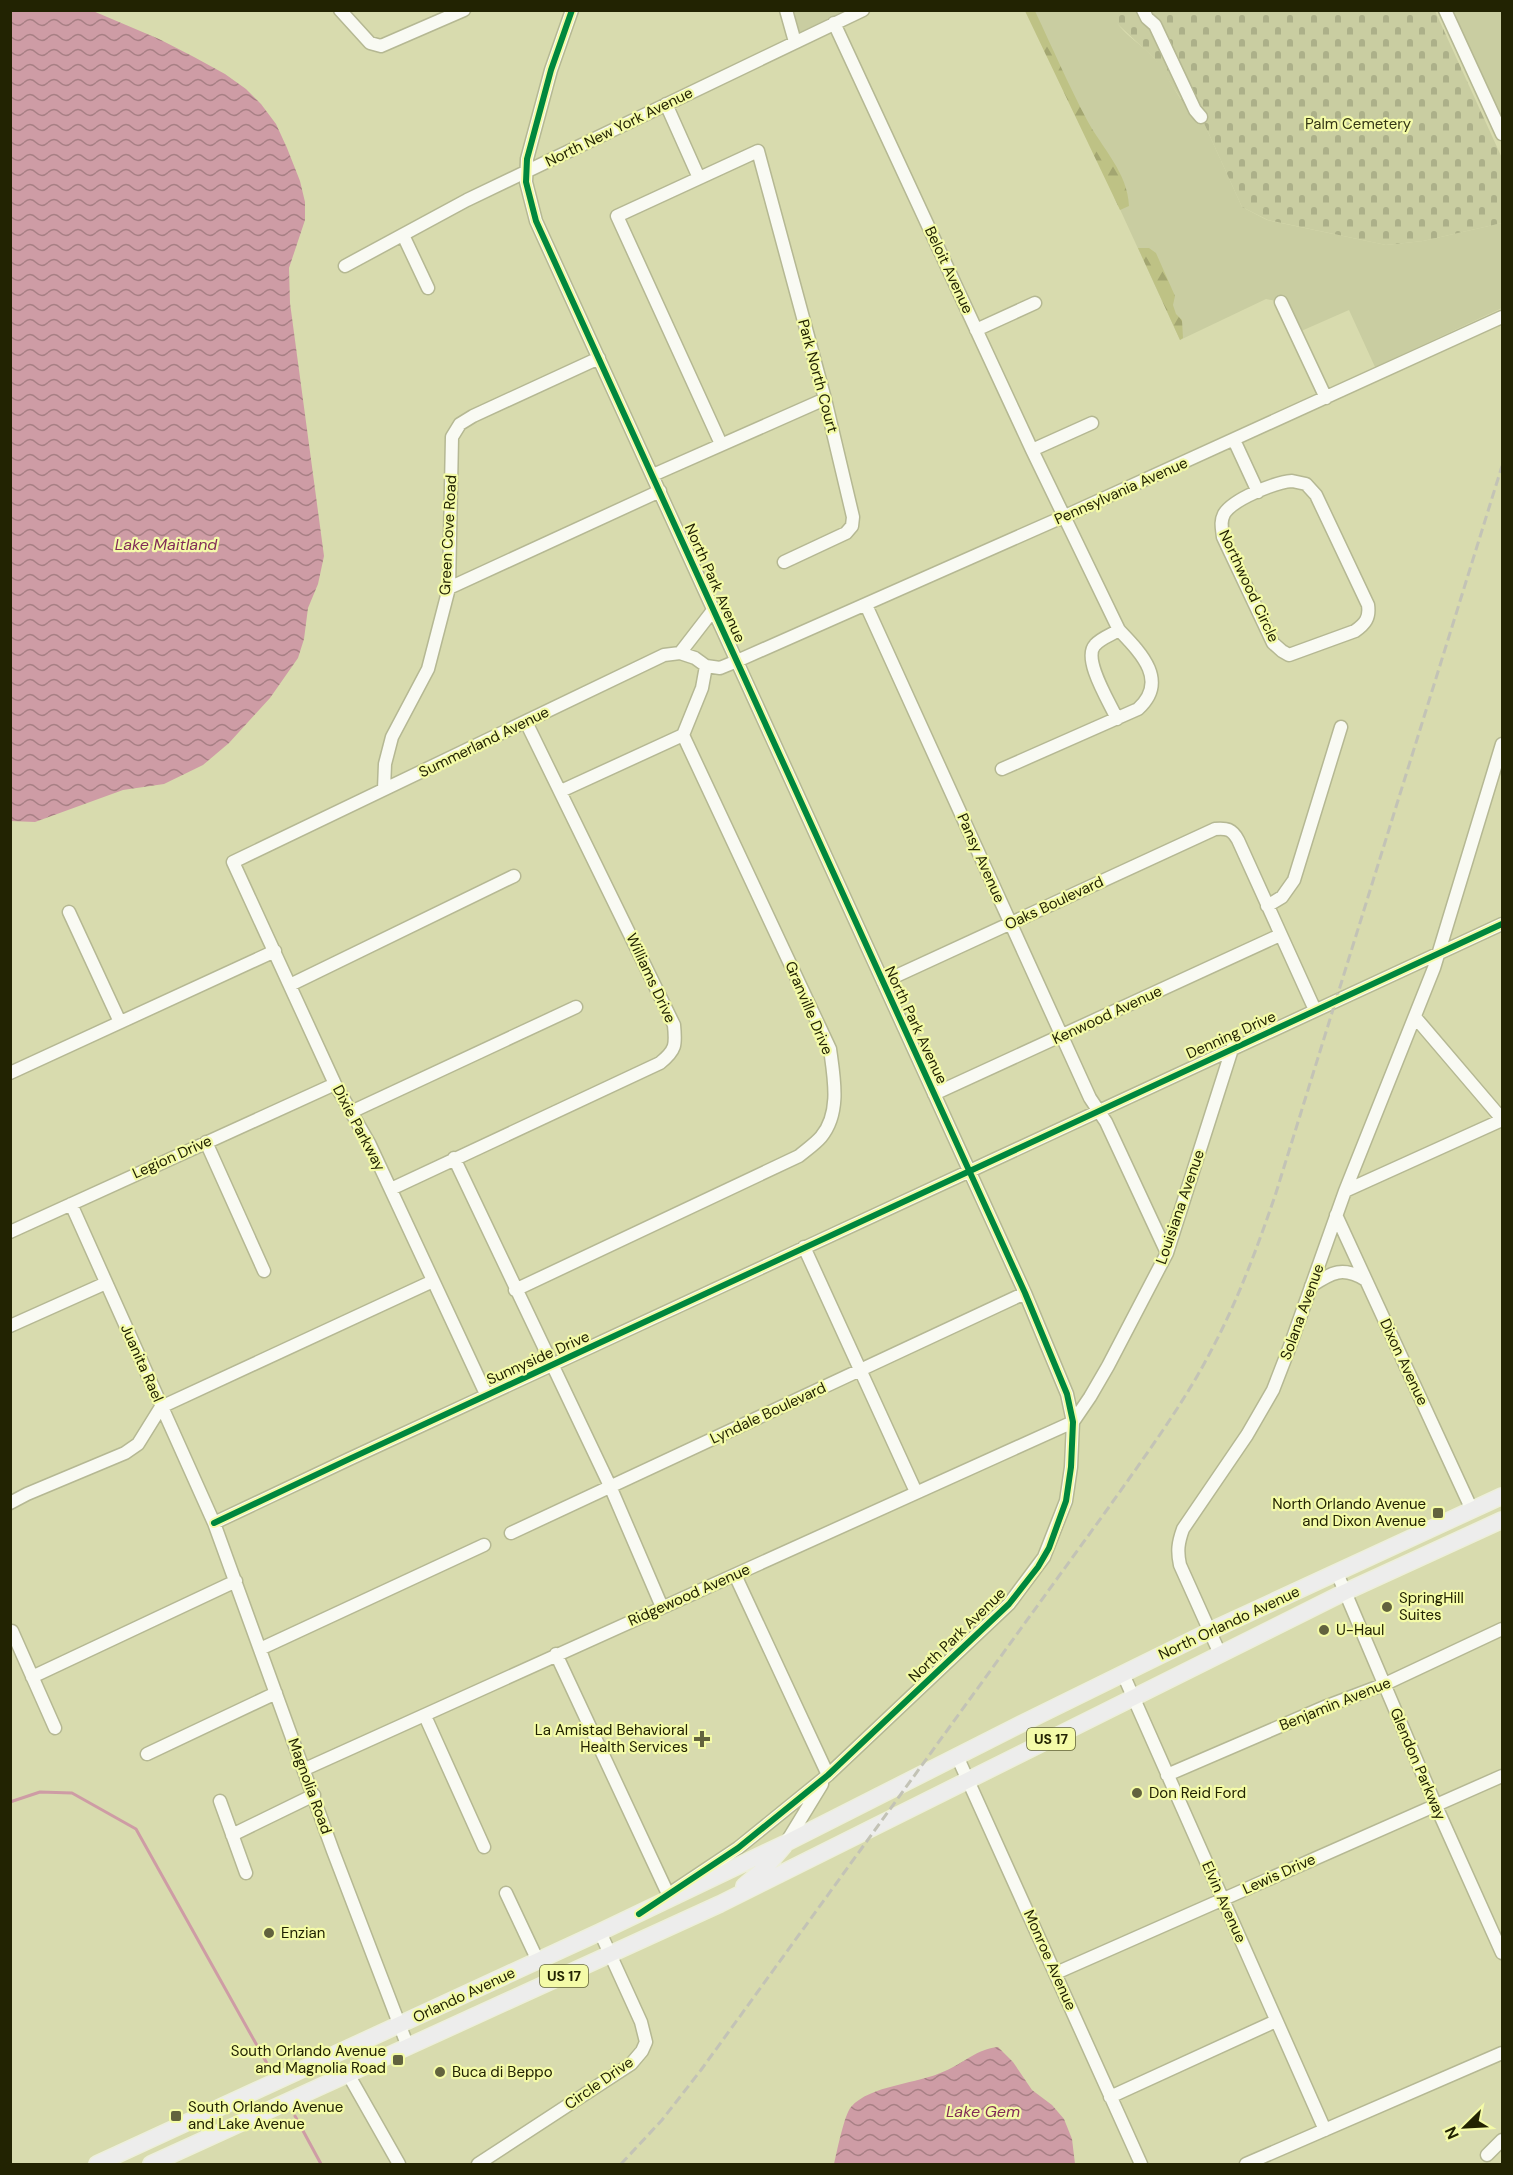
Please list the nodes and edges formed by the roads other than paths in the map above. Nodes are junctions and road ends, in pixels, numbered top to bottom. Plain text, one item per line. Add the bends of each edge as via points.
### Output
1 (340, 10) edge
2 (464, 10) edge
3 (572, 10) edge
4 (786, 10) edge
5 (862, 10) edge
6 (1143, 10) edge
7 (1445, 10) edge
8 (834, 23) junction
9 (795, 42) junction
10 (666, 104) junction
11 (1201, 117) dead end
12 (1503, 134) edge
13 (526, 172) junction
14 (699, 178) junction
15 (403, 235) junction
16 (345, 266) dead end
17 (428, 288) dead end
18 (1281, 302) dead end
19 (1035, 303) dead end
20 (1503, 317) edge
21 (976, 330) junction
22 (598, 358) junction
23 (1326, 398) junction
24 (825, 399) junction
25 (1092, 423) dead end
26 (1234, 440) junction
27 (722, 444) junction
28 (1032, 450) junction
29 (653, 475) junction
30 (660, 491) junction
31 (1258, 492) junction
32 (1065, 516) junction
33 (784, 562) dead end
34 (449, 588) junction
35 (866, 605) junction
36 (714, 609) junction
37 (1119, 630) junction
38 (681, 653) junction
39 (737, 661) junction
40 (706, 666) junction
41 (1117, 719) junction
42 (526, 722) junction
43 (1341, 727) dead end
44 (683, 735) junction
45 (1503, 744) edge
46 (1002, 769) dead end
47 (384, 789) junction
48 (561, 791) junction
49 (234, 862) joint
50 (514, 876) dead end
51 (1267, 906) junction
52 (69, 912) dead end
53 (1010, 923) junction
54 (1503, 924) edge
55 (1280, 936) junction
56 (275, 951) junction
57 (1438, 953) junction
58 (883, 982) junction
59 (290, 985) junction
60 (576, 1007) dead end
61 (1315, 1010) junction
62 (1415, 1017) junction
63 (120, 1022) junction
64 (1061, 1036) junction
65 (1233, 1046) junction
66 (11, 1071) edge
67 (335, 1084) junction
68 (934, 1094) junction
69 (1098, 1109) junction
70 (351, 1112) junction
71 (1503, 1119) edge
72 (206, 1142) junction
73 (454, 1158) junction
74 (969, 1170) junction
75 (391, 1189) junction
76 (1345, 1191) junction
77 (71, 1204) junction
78 (1336, 1215) junction
79 (10, 1232) edge
80 (804, 1247) junction
81 (1167, 1253) junction
82 (264, 1270) dead end
83 (1366, 1280) junction
84 (433, 1281) junction
85 (106, 1283) junction
86 (1311, 1286) junction
87 (515, 1290) junction
88 (1025, 1293) junction
89 (10, 1326) edge
90 (551, 1364) junction
91 (861, 1370) junction
92 (486, 1394) junction
93 (161, 1407) junction
94 (1073, 1422) junction
95 (610, 1486) junction
96 (916, 1492) junction
97 (1503, 1496) edge
98 (10, 1503) edge
99 (1472, 1510) junction
100 (1503, 1520) edge
101 (214, 1523) junction
102 (511, 1533) dead end
103 (484, 1545) dead end
104 (1336, 1573) junction
105 (735, 1575) junction
106 (236, 1581) junction
107 (1345, 1592) junction
108 (662, 1607) junction
109 (1503, 1629) edge
110 (12, 1631) dead end
111 (1210, 1631) junction
112 (260, 1649) junction
113 (556, 1654) junction
114 (1220, 1654) junction
115 (1123, 1674) junction
116 (32, 1677) junction
117 (1385, 1684) junction
118 (276, 1693) junction
119 (1134, 1698) junction
120 (425, 1716) junction
121 (55, 1728) dead end
122 (147, 1754) dead end
123 (957, 1756) junction
124 (305, 1769) junction
125 (828, 1775) junction
126 (1167, 1775) junction
127 (1503, 1776) edge
128 (969, 1781) junction
129 (314, 1795) junction
130 (220, 1801) dead end
131 (1436, 1806) junction
132 (232, 1835) junction
133 (786, 1843) junction
134 (484, 1847) dead end
135 (246, 1873) dead end
136 (506, 1893) dead end
137 (668, 1894) junction
138 (1222, 1899) junction
139 (720, 1904) junction
140 (639, 1914) junction
141 (600, 1932) junction
142 (1503, 1953) edge
143 (610, 1955) junction
144 (537, 1961) junction
145 (1056, 1974) junction
146 (516, 1998) junction
147 (1276, 2021) junction
148 (398, 2025) junction
149 (408, 2047) junction
150 (1503, 2054) edge
151 (348, 2074) junction
152 (1110, 2097) junction
153 (1325, 2130) junction
154 (1503, 2140) edge
155 (1488, 2155) dead end
156 (97, 2164) edge
157 (151, 2164) edge
158 (399, 2164) edge
159 (478, 2164) edge
160 (1141, 2164) edge
161 (1246, 2164) edge

1 - 2 street via 370,43 381,46
3 - 13 street, North Park Avenue via 531,140
4 - 9 street
5 - 8 street, North New York Avenue
6 - 11 street via 1155,25
7 - 12 street
8 - 9 street, North New York Avenue
8 - 21 street, Beloit Avenue
9 - 10 street, North New York Avenue
10 - 13 street, North New York Avenue
10 - 14 street
13 - 15 street, North New York Avenue
13 - 22 street, North Park Avenue via 536,221
14 - 24 street, Park North Court via 758,152
14 - 27 street via 617,216
15 - 16 street, North New York Avenue
15 - 17 street
18 - 23 street
19 - 21 street
20 - 23 street, Pennsylvania Avenue
21 - 28 street, Beloit Avenue
22 - 29 street, North Park Avenue
22 - 34 street, Green Cove Road via 460,424 452,437
23 - 26 street, Pennsylvania Avenue
24 - 27 street
24 - 33 street, Park North Court via 852,526 846,533
25 - 28 street
26 - 31 street
26 - 32 street, Pennsylvania Avenue
27 - 29 street
28 - 32 street, Beloit Avenue
29 - 30 street, North Park Avenue
30 - 34 street
30 - 36 street, North Park Avenue
31 - 31 street, Northwood Circle via 1234,503 1221,523 1223,537 1273,643 1289,655 1365,624 1370,613 1368,605 1316,495 1306,484 1292,481
32 - 35 street, Pennsylvania Avenue
32 - 37 street, Beloit Avenue
34 - 47 street, Green Cove Road via 428,669 392,737
35 - 39 street, Pennsylvania Avenue
35 - 53 street, Pansy Avenue
36 - 38 street
36 - 39 street, North Park Avenue
37 - 41 street via 1093,646 1090,654 1091,665
37 - 41 street, Beloit Avenue via 1141,653 1150,671 1152,687 1148,700
38 - 40 street
38 - 42 street, Summerland Avenue via 664,655
39 - 40 street via 720,668
39 - 58 street, North Park Avenue
40 - 44 street via 702,688
41 - 46 street, Beloit Avenue
42 - 47 street, Summerland Avenue
42 - 48 street, Williams Drive
43 - 51 street via 1294,880 1282,897
44 - 48 street
44 - 87 street, Granville Drive via 830,1049 835,1083 833,1115 821,1137 799,1156
45 - 57 street, Solana Avenue
47 - 49 street, Summerland Avenue
48 - 73 street, Williams Drive via 674,1025 676,1044 660,1063
49 - 56 street, Dixie Parkway
50 - 59 street
51 - 53 street, Oaks Boulevard via 1238,840 1226,828 1215,829
51 - 55 street
52 - 63 street
53 - 58 street, Oaks Boulevard
53 - 64 street, Pansy Avenue
54 - 57 street, Denning Drive
55 - 61 street
55 - 64 street, Kenwood Avenue
56 - 59 street, Dixie Parkway
56 - 63 street
57 - 61 street, Denning Drive
57 - 62 street, Solana Avenue
58 - 68 street, North Park Avenue
59 - 67 street, Dixie Parkway
60 - 70 street
61 - 65 street, Denning Drive
62 - 71 street
62 - 76 street, Solana Avenue
63 - 66 street
64 - 68 street, Kenwood Avenue
64 - 69 street, Pansy Avenue
65 - 69 street, Denning Drive
65 - 81 street, Louisiana Avenue
67 - 70 street, Dixie Parkway
67 - 72 street, Legion Drive
68 - 74 street, North Park Avenue
69 - 74 street, Denning Drive
69 - 81 street, Pansy Avenue
70 - 75 street, Dixie Parkway
71 - 76 street
72 - 77 street, Legion Drive
72 - 82 street
73 - 75 street, Williams Drive
73 - 87 street
74 - 80 street, Sunnyside Drive
74 - 88 street, North Park Avenue
75 - 84 street, Dixie Parkway
76 - 78 street, Solana Avenue
77 - 79 street, Legion Drive
77 - 85 street, Juanita Rael
78 - 83 street, Dixon Avenue
78 - 86 street, Solana Avenue
80 - 90 street, Sunnyside Drive
80 - 91 street
81 - 94 street, Louisiana Avenue via 1108,1366
83 - 86 street via 1357,1274 1337,1272
83 - 99 street, Dixon Avenue
84 - 92 street, Dixie Parkway
84 - 93 street
85 - 89 street
85 - 93 street, Juanita Rael
86 - 111 street, Solana Avenue via 1273,1390 1179,1540 1180,1565
87 - 90 street
88 - 91 street, Lyndale Boulevard
88 - 94 street, North Park Avenue via 1059,1373
90 - 92 street, Sunnyside Drive
90 - 95 street
91 - 95 street, Lyndale Boulevard
91 - 96 street
92 - 101 street, Sunnyside Drive
93 - 98 street via 138,1444 125,1453
93 - 101 street, Juanita Rael
94 - 96 street, Ridgewood Avenue
94 - 125 street, North Park Avenue via 1066,1501 1038,1567 1009,1604
95 - 102 street, Lyndale Boulevard
95 - 108 street
96 - 105 street, Ridgewood Avenue
97 - 99 main road, North Orlando Avenue / US 17
99 - 104 main road, North Orlando Avenue / US 17
100 - 107 main road, North Orlando Avenue / US 17
101 - 106 street, Magnolia Road
103 - 112 street
104 - 107 street, Glendon Parkway
104 - 111 main road, North Orlando Avenue / US 17
105 - 108 street, Ridgewood Avenue
105 - 125 street
106 - 112 street, Magnolia Road
106 - 116 street
107 - 114 main road, North Orlando Avenue / US 17
107 - 117 street, Glendon Parkway
108 - 113 street, Ridgewood Avenue
109 - 117 street, Benjamin Avenue
110 - 116 street
111 - 114 street, Solana Avenue
111 - 115 main road, North Orlando Avenue / US 17
112 - 118 street, Magnolia Road
113 - 120 street, Ridgewood Avenue
113 - 137 street
114 - 119 main road, North Orlando Avenue / US 17
115 - 119 street, Elvin Avenue
115 - 123 main road, North Orlando Avenue / US 17
116 - 121 street
117 - 126 street, Benjamin Avenue
117 - 131 street, Glendon Parkway
118 - 122 street
118 - 124 street, Magnolia Road
119 - 126 street, Elvin Avenue
119 - 128 main road, North Orlando Avenue / US 17
120 - 124 street, Ridgewood Avenue
120 - 134 street
123 - 128 street, Monroe Avenue
123 - 133 main road, Orlando Avenue / US 17
124 - 129 street, Magnolia Road
125 - 133 street, North Park Avenue
125 - 137 street, North Park Avenue via 738,1848
126 - 138 street, Elvin Avenue
127 - 131 street, Lewis Drive
128 - 139 main road, Orlando Avenue / US 17
128 - 145 street, Monroe Avenue
129 - 132 street
129 - 148 street, Magnolia Road
130 - 132 street
131 - 138 street, Lewis Drive
131 - 142 street, Glendon Parkway
132 - 135 street
133 - 139 main road via 766,1867
133 - 140 main road, Orlando Avenue / US 17
136 - 144 street
137 - 140 street, North Park Avenue
138 - 145 street, Lewis Drive
138 - 147 street, Elvin Avenue
139 - 143 main road, Orlando Avenue / US 17
140 - 141 main road, Orlando Avenue / US 17
141 - 143 street, Circle Drive
141 - 144 main road, Orlando Avenue / US 17
143 - 146 main road, Orlando Avenue / US 17
143 - 159 street, Circle Drive via 641,2022 646,2042 642,2052 630,2064
144 - 146 main road via 537,1974
144 - 148 main road, Orlando Avenue / US 17
145 - 152 street, Monroe Avenue
146 - 149 main road, Orlando Avenue / US 17
147 - 152 street
147 - 153 street, Elvin Avenue
148 - 149 street, Magnolia Road
148 - 156 main road, Orlando Avenue / US 17
149 - 151 main road, Orlando Avenue / US 17
150 - 153 street
151 - 157 main road, Orlando Avenue / US 17
151 - 158 street
152 - 160 street, Monroe Avenue
153 - 161 street
154 - 155 street

